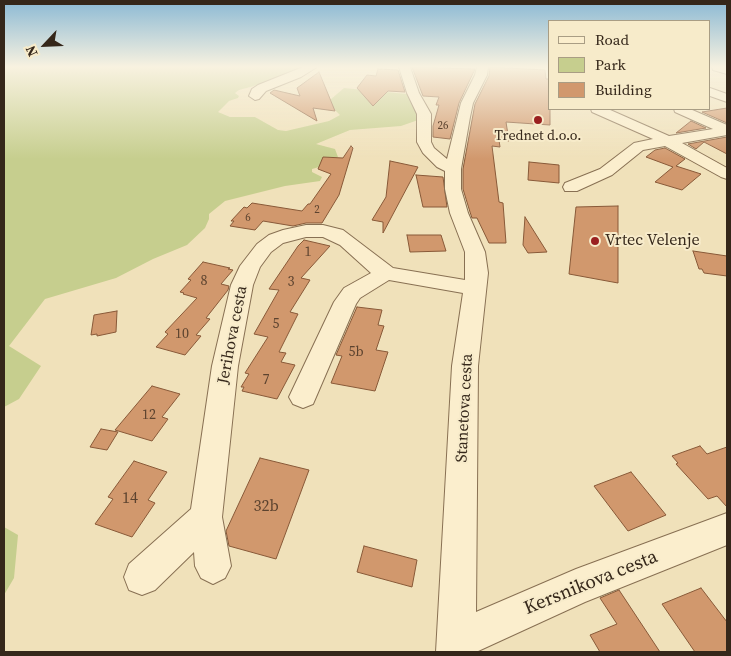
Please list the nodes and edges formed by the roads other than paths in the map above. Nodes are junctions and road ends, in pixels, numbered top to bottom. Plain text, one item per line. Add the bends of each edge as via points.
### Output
1 (415, 98) edge
2 (470, 98) edge
3 (599, 110) edge
4 (682, 110) edge
5 (727, 130) edge
6 (666, 140) junction
7 (453, 169) junction
8 (727, 174) edge
9 (571, 187) dead end
10 (386, 273) junction
11 (476, 280) junction
12 (303, 396) dead end
13 (206, 517) junction
14 (727, 529) edge
15 (212, 566) dead end
16 (142, 577) dead end
17 (456, 646) edge

1 - 7 street via 424,114 424,142 428,150
2 - 7 street, Stanetova cesta
3 - 6 street
4 - 5 street
5 - 6 street
6 - 8 street
6 - 9 street via 639,146 606,172
7 - 11 street, Stanetova cesta via 453,188 459,213 476,252
10 - 11 street, Jerihova cesta via 406,278
10 - 12 street via 352,293 345,302
10 - 13 street, Jerihova cesta via 347,241 323,231 306,231 276,239 250,266 237,303 225,366
11 - 17 street, Stanetova cesta via 465,366
13 - 15 street, Jerihova cesta
13 - 16 street
14 - 17 street, Kersnikova cesta via 576,587

